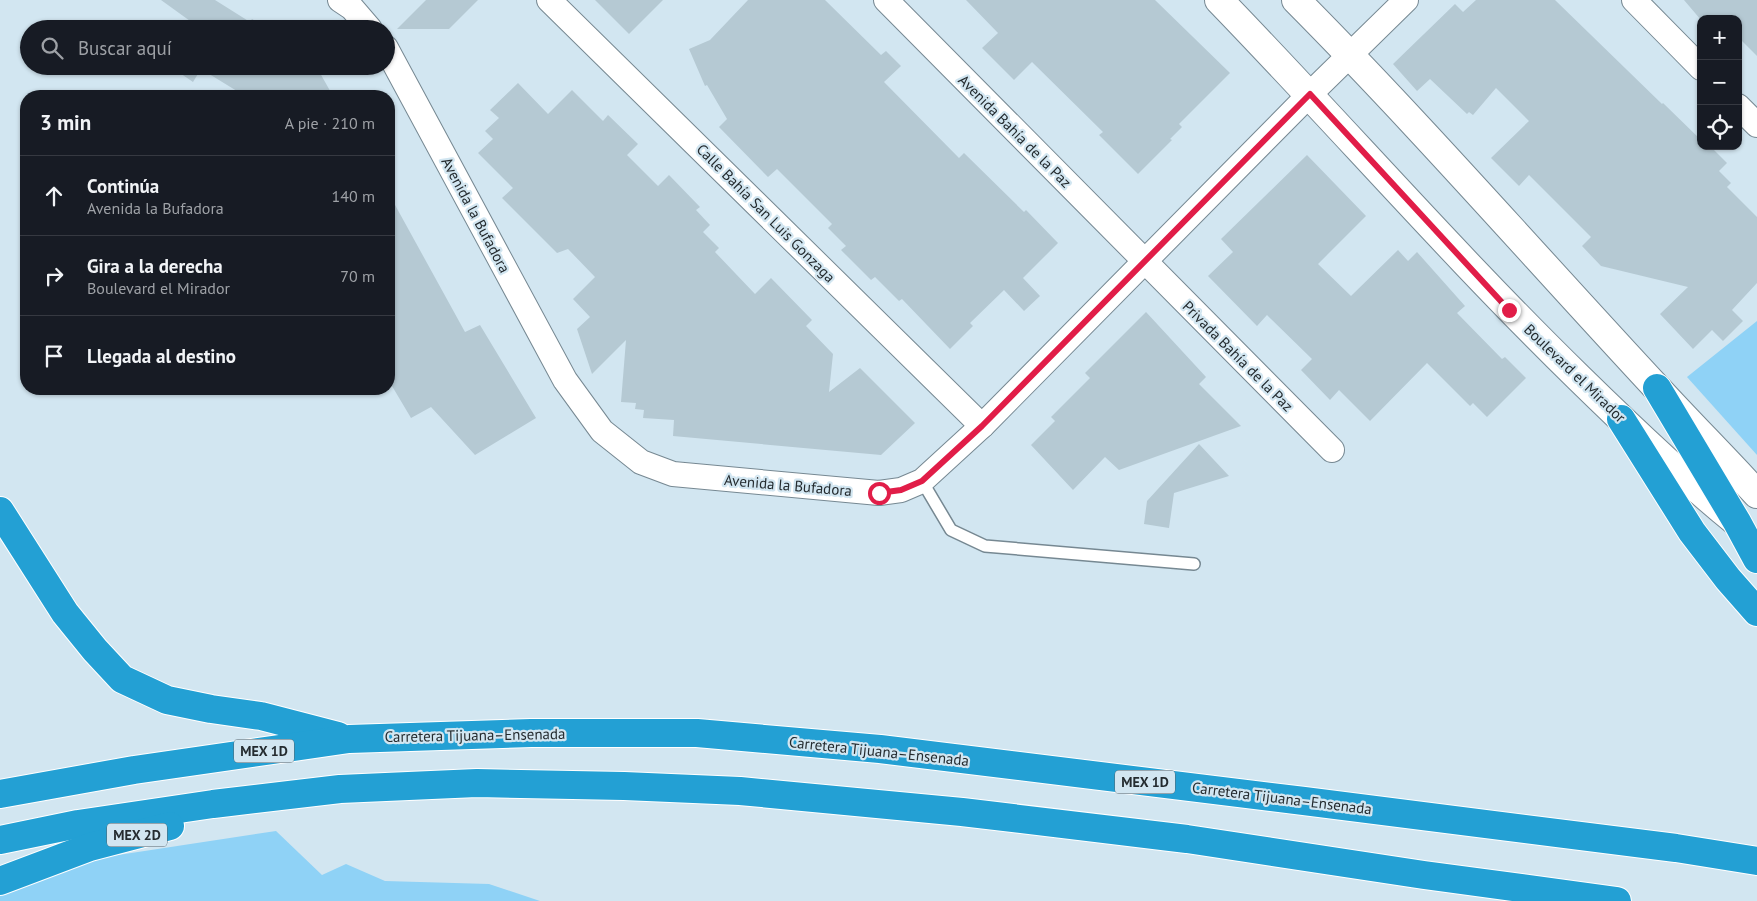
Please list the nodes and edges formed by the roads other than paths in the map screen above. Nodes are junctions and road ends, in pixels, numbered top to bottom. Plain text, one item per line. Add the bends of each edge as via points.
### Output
1 (549, 0) edge
2 (886, 0) edge
3 (1219, 0) edge
4 (1296, 0) edge
5 (1406, 0) edge
6 (1634, 0) edge
7 (350, 3) edge
8 (363, 20) edge
9 (1350, 54) junction
10 (1697, 64) edge
11 (395, 65) edge
12 (1310, 94) junction
13 (1742, 110) edge
14 (1757, 125) edge
15 (1144, 261) junction
16 (1657, 388) junction
17 (1621, 419) junction
18 (982, 426) junction
19 (1332, 450) dead end
20 (922, 481) junction
21 (1757, 494) edge
22 (0, 511) edge
23 (1747, 530) edge
24 (1757, 560) edge
25 (1194, 564) dead end
26 (1757, 612) edge
27 (349, 739) junction
28 (0, 794) edge
29 (276, 796) junction
30 (0, 840) edge
31 (1757, 861) edge
32 (0, 881) edge
33 (1617, 901) edge

1 - 18 street, Calle Bahía San Luis Gonzaga
2 - 15 street, Avenida Bahía de la Paz
3 - 12 main road, Boulevard el Mirador
4 - 9 main road
5 - 9 street, Avenida la Bufadora
6 - 10 street
7 - 8 street
9 - 12 street, Avenida la Bufadora
9 - 16 main road
11 - 20 street, Avenida la Bufadora via 565,380 602,431 641,462 673,474 879,493 901,490
12 - 15 street, Avenida la Bufadora
12 - 17 main road, Boulevard el Mirador via 1509,310
13 - 14 street
15 - 18 street, Avenida la Bufadora
15 - 19 street, Privada Bahía de la Paz
16 - 21 main road
16 - 23 highway
17 - 23 main road, Boulevard el Mirador via 1694,487
17 - 26 highway via 1692,532
18 - 20 street, Avenida la Bufadora
20 - 25 lane via 951,530 985,546
22 - 27 highway via 65,613 122,679 167,700 261,716
23 - 24 highway
27 - 28 highway, Carretera Tijuana–Ensenada / MEX 1D via 134,770
27 - 31 highway, Carretera Tijuana–Ensenada / MEX 1D via 531,733 697,733 870,748 1304,800
29 - 30 highway via 78,824
29 - 32 highway, MEX 2D via 90,847
29 - 33 highway via 340,789 477,783 740,791 962,812 1177,838

